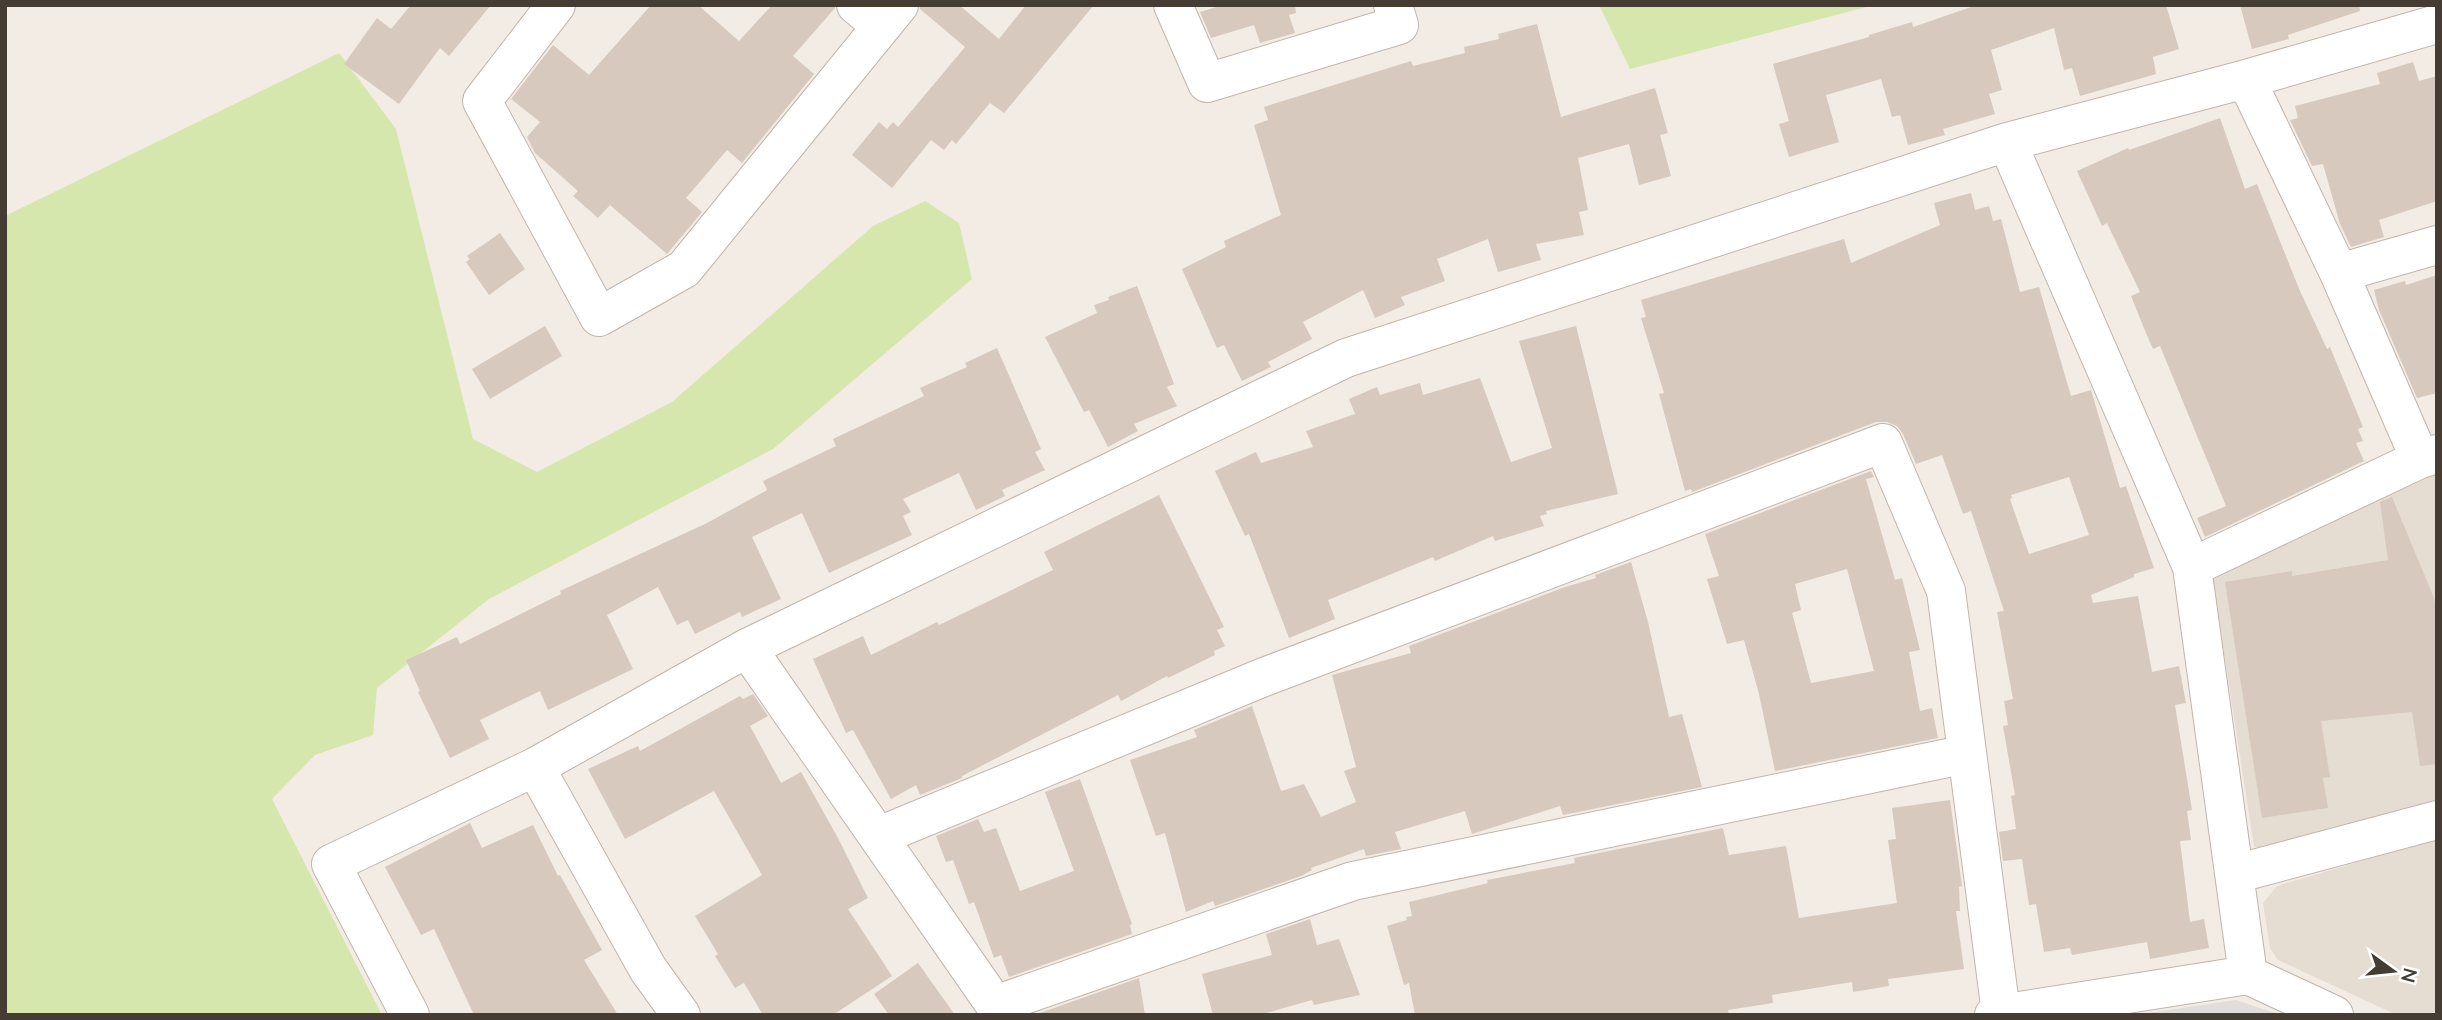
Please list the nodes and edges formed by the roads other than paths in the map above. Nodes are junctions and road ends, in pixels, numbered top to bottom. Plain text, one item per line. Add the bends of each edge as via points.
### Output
1 (556, 5) edge
2 (1172, 5) edge
3 (1393, 5) edge
4 (878, 12) edge
5 (2437, 24) edge
6 (2246, 79) junction
7 (2007, 142) junction
8 (2437, 245) edge
9 (2339, 273) junction
10 (2428, 457) edge
11 (2192, 567) junction
12 (747, 648) junction
13 (1967, 754) junction
14 (535, 767) junction
15 (2437, 820) edge
16 (879, 836) junction
17 (2235, 874) junction
18 (2248, 975) junction
19 (990, 1010) edge
20 (1998, 1014) edge
21 (410, 1015) edge
22 (681, 1015) edge
23 (2334, 1015) edge

1 - 4 street via 482,102 600,317 684,269
2 - 3 street via 1207,83 1399,25
5 - 6 street
6 - 7 street
6 - 9 street
7 - 11 street
7 - 12 street via 1346,358
8 - 9 street
9 - 10 street
10 - 11 street
11 - 17 street
12 - 14 street
12 - 16 street
13 - 16 street via 1946,591 1882,443 1264,677
13 - 19 street via 1353,881
13 - 20 street
14 - 21 street via 331,864
14 - 22 street via 649,969
15 - 17 street
16 - 19 street
17 - 18 street
18 - 20 street
18 - 23 street

